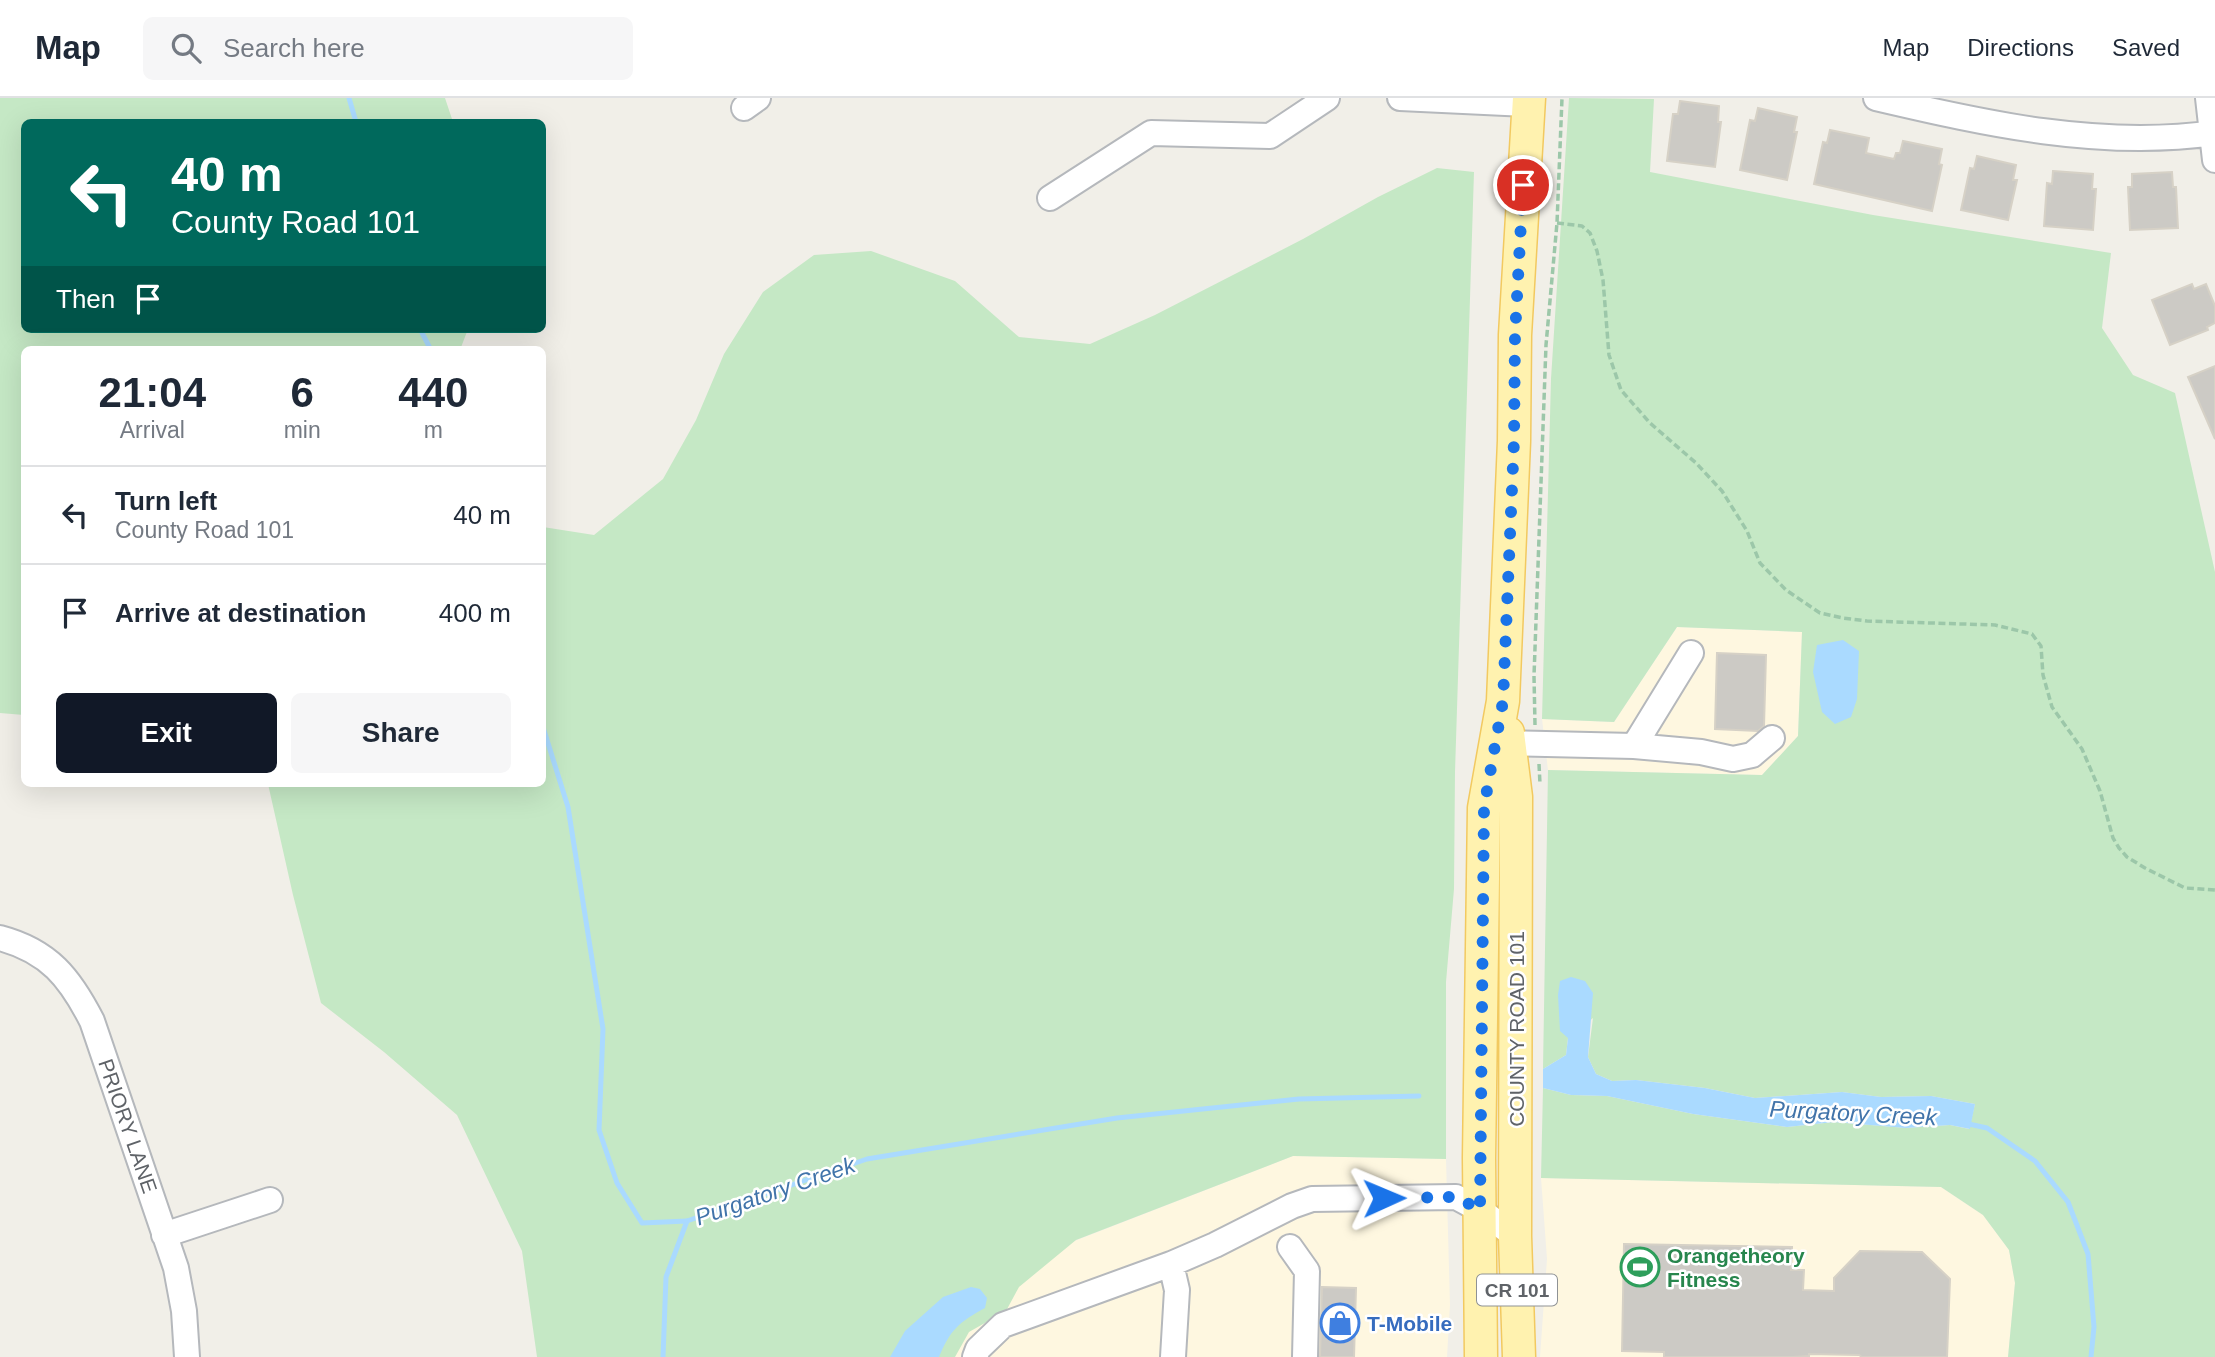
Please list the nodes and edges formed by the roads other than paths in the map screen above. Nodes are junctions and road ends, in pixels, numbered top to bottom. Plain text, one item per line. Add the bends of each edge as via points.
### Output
1 (1327, 98) edge
2 (1400, 98) edge
3 (1876, 98) edge
4 (2208, 98) edge
5 (1528, 101) edge
6 (1938, 105) edge
7 (2213, 134) edge
8 (2215, 160) edge
9 (1050, 198) dead end
10 (1690, 653) dead end
11 (1772, 738) dead end
12 (1502, 743) junction
13 (1634, 746) junction
14 (0, 938) edge
15 (270, 1200) dead end
16 (1480, 1210) junction
17 (164, 1235) junction
18 (1515, 1236) junction
19 (1290, 1247) dead end
20 (1171, 1264) junction
21 (187, 1357) edge
22 (975, 1357) edge
23 (1173, 1357) edge
24 (1305, 1357) edge
25 (1481, 1357) edge
26 (1519, 1357) edge

1 - 9 street via 1270,136 1151,133
2 - 5 street
3 - 6 street
4 - 7 street
5 - 12 main road, COUNTY ROAD 101 / CR 101 via 1515,335
6 - 7 street via 2002,125 2064,135
7 - 8 street
10 - 13 street
11 - 13 street via 1752,755 1733,759
12 - 13 street
12 - 16 main road, COUNTY ROAD 101 / CR 101 via 1484,807
12 - 18 main road, COUNTY ROAD 101 / CR 101 via 1517,808
14 - 17 street, PRIORY LANE via 32,949 58,968 77,992 92,1021
15 - 17 street
16 - 18 street
16 - 20 street via 1456,1197 1312,1199
16 - 25 main road, COUNTY ROAD 101 / CR 101
17 - 21 street, PRIORY LANE via 178,1279
18 - 26 main road, COUNTY ROAD 101 / CR 101
19 - 24 street via 1307,1270
20 - 22 street via 1003,1325
20 - 23 street via 1177,1290

